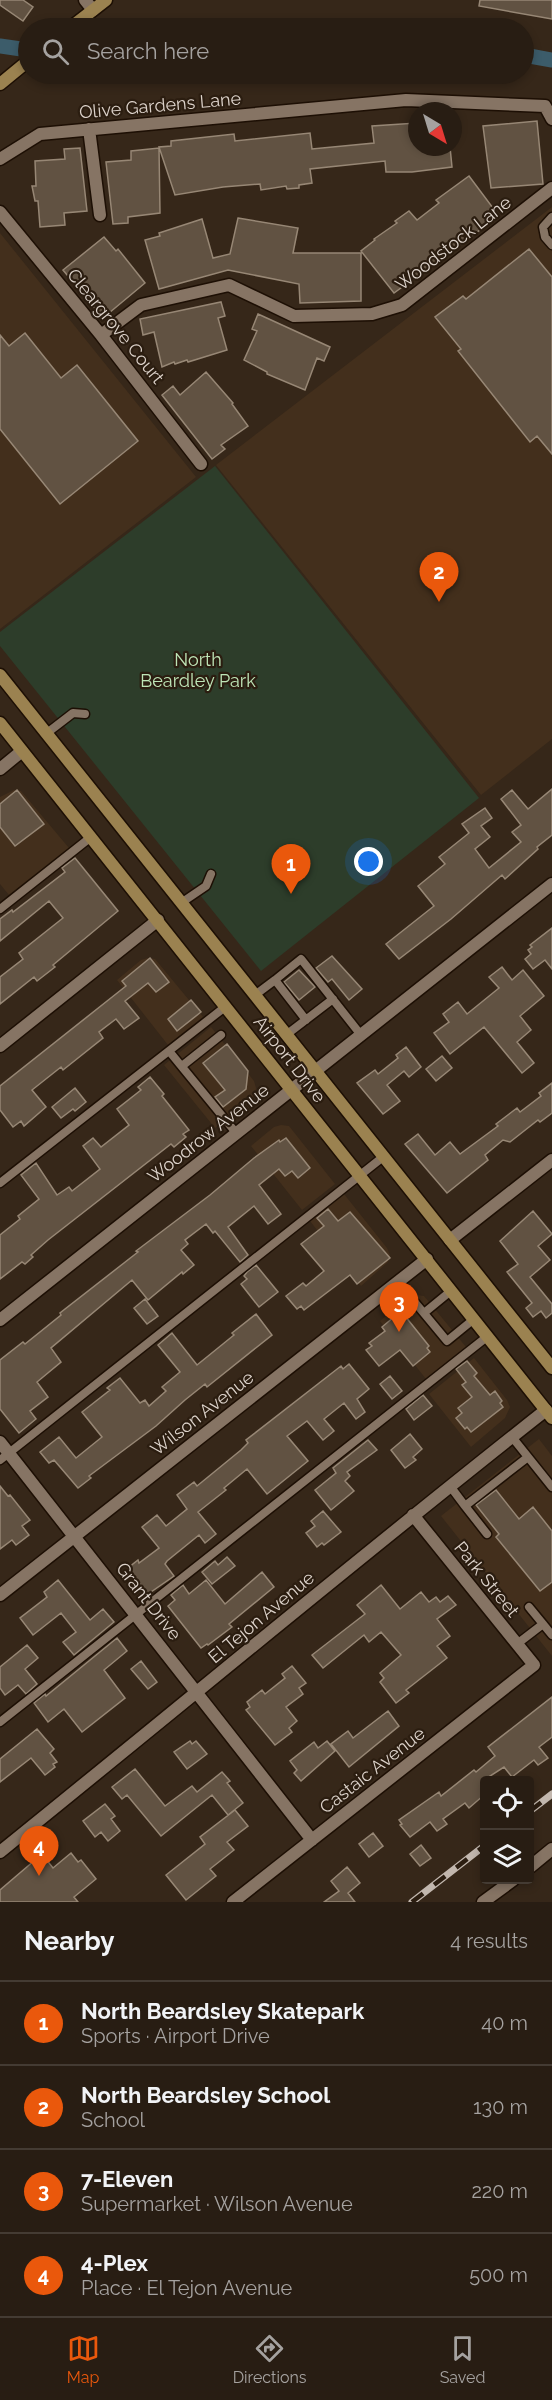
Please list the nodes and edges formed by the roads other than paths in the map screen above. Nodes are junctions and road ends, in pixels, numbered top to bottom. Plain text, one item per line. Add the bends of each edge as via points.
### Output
1 (106, 0) edge
2 (89, 5) edge
3 (78, 18) edge
4 (18, 69) edge
5 (0, 84) edge
6 (552, 119) edge
7 (89, 129) junction
8 (0, 159) edge
9 (552, 188) edge
10 (0, 212) edge
11 (100, 215) dead end
12 (552, 217) edge
13 (552, 245) edge
14 (101, 335) junction
15 (201, 464) dead end
16 (0, 675) edge
17 (85, 714) dead end
18 (0, 723) edge
19 (46, 734) junction
20 (22, 751) junction
21 (0, 769) edge
22 (91, 837) junction
23 (211, 874) dead end
24 (552, 884) edge
25 (182, 903) junction
26 (0, 909) edge
27 (158, 920) junction
28 (274, 980) junction
29 (255, 996) junction
30 (333, 999) junction
31 (225, 1007) junction
32 (306, 1020) junction
33 (221, 1035) dead end
34 (286, 1035) junction
35 (361, 1035) junction
36 (0, 1046) edge
37 (169, 1051) junction
38 (182, 1066) junction
39 (315, 1072) junction
40 (292, 1090) junction
41 (237, 1134) junction
42 (383, 1156) junction
43 (552, 1160) edge
44 (359, 1175) junction
45 (0, 1184) edge
46 (450, 1240) junction
47 (427, 1259) junction
48 (398, 1282) junction
49 (452, 1290) junction
50 (424, 1314) junction
51 (474, 1319) junction
52 (0, 1320) edge
53 (488, 1336) junction
54 (552, 1368) edge
55 (549, 1414) edge
56 (512, 1437) junction
57 (0, 1442) edge
58 (4, 1456) edge
59 (528, 1457) junction
60 (548, 1475) edge
61 (450, 1486) junction
62 (552, 1487) edge
63 (465, 1506) junction
64 (413, 1515) junction
65 (487, 1534) dead end
66 (74, 1536) junction
67 (0, 1595) edge
68 (529, 1607) dead end
69 (136, 1614) junction
70 (543, 1624) junction
71 (552, 1635) edge
72 (517, 1644) junction
73 (534, 1665) joint
74 (198, 1693) junction
75 (0, 1722) edge
76 (312, 1840) junction
77 (552, 1849) edge
78 (0, 1852) edge
79 (534, 1863) edge
80 (508, 1884) edge
81 (233, 1902) edge
82 (483, 1902) edge

1 - 2 main road
2 - 3 main road
4 - 5 main road
6 - 7 street, Olive Gardens Lane via 545,106 406,100
7 - 8 street, Olive Gardens Lane via 40,134
7 - 11 street
9 - 14 street, Woodstock Lane via 402,305 372,314 294,316 229,285 141,305
10 - 14 street, Cleargrove Court
12 - 13 lane via 543,227
14 - 15 street, Cleargrove Court
16 - 19 main road, Airport Drive
17 - 19 lane via 73,713
18 - 20 main road, Airport Drive
19 - 25 main road, Airport Drive
20 - 21 street
20 - 22 main road, Airport Drive
22 - 26 lane
22 - 27 main road, Airport Drive
23 - 25 lane via 206,886
24 - 35 street, Woodrow Avenue
25 - 29 main road, Airport Drive
27 - 31 main road, Airport Drive
27 - 36 street
28 - 29 lane
28 - 30 lane via 301,959
28 - 32 lane
29 - 34 main road, Airport Drive
30 - 32 lane
30 - 35 lane
31 - 37 lane
31 - 40 main road, Airport Drive
32 - 34 lane
33 - 38 lane
34 - 39 main road, Airport Drive
35 - 39 street, Woodrow Avenue
37 - 38 lane
37 - 45 lane
38 - 41 lane
39 - 40 street, Woodrow Avenue
39 - 42 main road, Airport Drive
40 - 41 street, Woodrow Avenue
40 - 44 main road, Airport Drive
41 - 52 street, Woodrow Avenue
42 - 44 lane
42 - 46 main road, Airport Drive
43 - 46 street
44 - 47 main road, Airport Drive
44 - 58 lane
46 - 54 main road, Airport Drive
47 - 48 street, Wilson Avenue
47 - 49 main road, Airport Drive
48 - 50 lane
48 - 66 street, Wilson Avenue
49 - 50 lane
49 - 51 main road, Airport Drive
50 - 51 lane via 447,1341
51 - 53 main road, Airport Drive
53 - 55 main road, Airport Drive
53 - 69 lane
55 - 56 street, El Tejon Avenue
56 - 59 lane
56 - 61 street, El Tejon Avenue
57 - 58 street, Grant Drive
58 - 66 street, Grant Drive
59 - 60 lane
59 - 63 lane
60 - 62 lane
61 - 63 lane
61 - 64 street, El Tejon Avenue
63 - 65 lane
64 - 72 street, Park Street
64 - 74 street, El Tejon Avenue
66 - 67 street, Wilson Avenue
66 - 69 street, Grant Drive
68 - 70 lane
69 - 74 street, Grant Drive
69 - 75 lane
70 - 71 lane
70 - 72 lane
72 - 73 street, Park Street
73 - 76 street, Castaic Avenue
74 - 76 street, Grant Drive
74 - 78 street, El Tejon Avenue
76 - 81 street, Castaic Avenue
77 - 79 street
80 - 82 street

